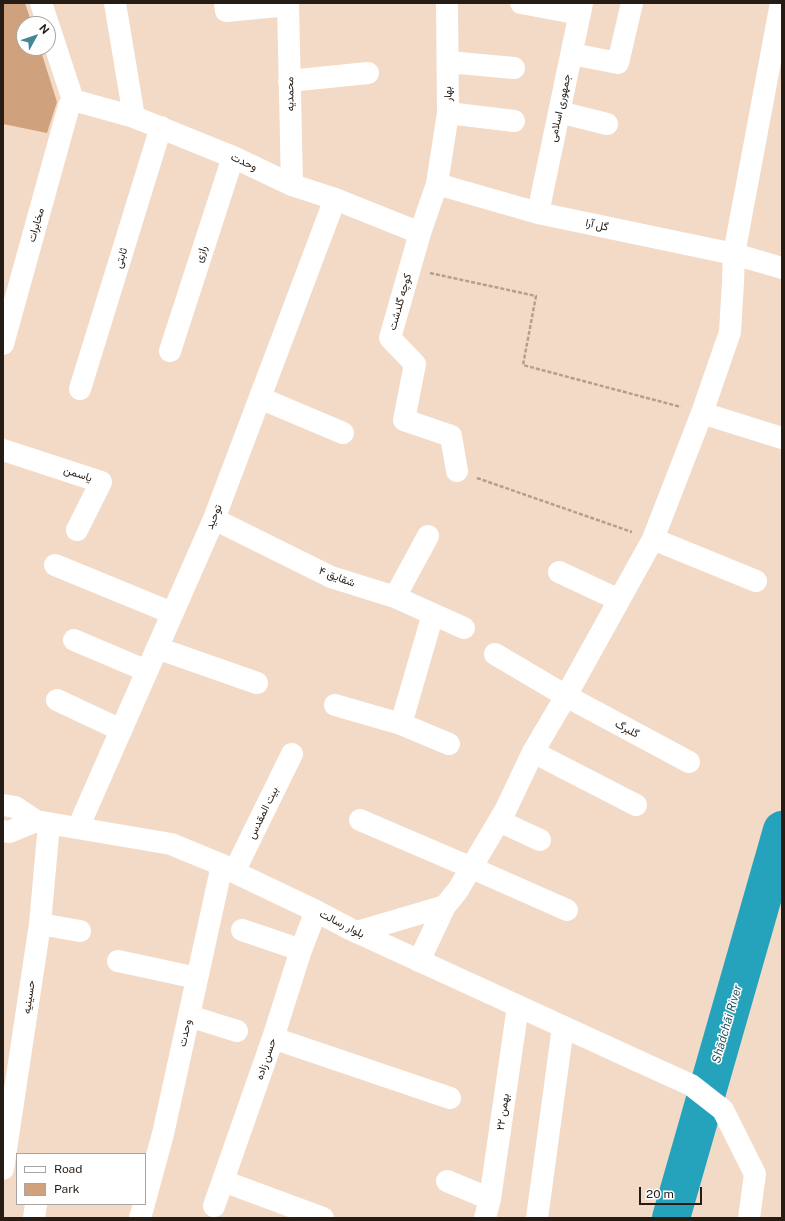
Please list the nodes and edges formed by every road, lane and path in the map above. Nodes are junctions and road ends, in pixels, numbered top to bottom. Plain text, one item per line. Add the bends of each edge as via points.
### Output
1 (41, 3) edge
2 (115, 3) edge
3 (225, 3) edge
4 (447, 3) edge
5 (521, 3) edge
6 (632, 3) edge
7 (780, 3) edge
8 (288, 4) edge
9 (581, 9) edge
10 (45, 16) edge
11 (56, 51) edge
12 (572, 54) junction
13 (448, 62) junction
14 (514, 68) dead end
15 (368, 73) dead end
16 (290, 80) junction
17 (71, 103) junction
18 (559, 112) junction
19 (448, 113) junction
20 (134, 117) junction
21 (514, 121) dead end
22 (607, 124) dead end
23 (161, 127) junction
24 (233, 157) junction
25 (437, 184) junction
26 (292, 185) junction
27 (335, 199) junction
28 (538, 213) junction
29 (420, 233) junction
30 (734, 254) junction
31 (782, 268) edge
32 (410, 269) junction
33 (3, 344) edge
34 (170, 351) dead end
35 (80, 389) dead end
36 (260, 398) junction
37 (702, 413) junction
38 (343, 433) dead end
39 (782, 438) edge
40 (3, 450) edge
41 (457, 471) joint
42 (214, 518) junction
43 (77, 530) dead end
44 (428, 536) dead end
45 (653, 539) junction
46 (55, 565) dead end
47 (559, 572) dead end
48 (756, 581) dead end
49 (395, 597) junction
50 (619, 600) junction
51 (172, 614) junction
52 (433, 614) junction
53 (464, 628) dead end
54 (74, 640) dead end
55 (157, 648) junction
56 (495, 654) dead end
57 (147, 671) junction
58 (257, 683) dead end
59 (566, 696) junction
60 (57, 700) dead end
61 (335, 705) dead end
62 (402, 724) junction
63 (121, 730) junction
64 (449, 744) dead end
65 (533, 752) junction
66 (292, 754) dead end
67 (688, 762) dead end
68 (3, 805) edge
69 (636, 805) dead end
70 (360, 820) dead end
71 (499, 821) junction
72 (42, 823) junction
73 (78, 828) junction
74 (3, 831) edge
75 (540, 840) dead end
76 (228, 868) junction
77 (472, 868) junction
78 (445, 906) junction
79 (567, 910) dead end
80 (316, 911) junction
81 (40, 924) junction
82 (242, 930) dead end
83 (80, 931) dead end
84 (358, 932) junction
85 (301, 950) junction
86 (118, 961) dead end
87 (419, 961) junction
88 (197, 978) junction
89 (518, 1006) junction
90 (189, 1016) junction
91 (563, 1027) junction
92 (237, 1031) dead end
93 (273, 1038) junction
94 (450, 1098) dead end
95 (6, 1138) edge
96 (3, 1169) edge
97 (223, 1181) junction
98 (447, 1181) dead end
99 (146, 1196) edge
100 (36, 1205) edge
101 (144, 1205) edge
102 (214, 1206) dead end
103 (487, 1208) edge
104 (34, 1218) edge
105 (140, 1218) edge
106 (323, 1218) edge
107 (537, 1218) edge
108 (749, 1218) edge

1 - 10 street
2 - 20 street
3 - 8 street via 226,11
4 - 13 street, بهار
5 - 9 street
6 - 12 street via 618,63
7 - 30 street
8 - 16 street, محمدیه
9 - 12 street, جمهوری اسلامی
11 - 17 street
12 - 18 street, جمهوری اسلامی
13 - 14 street
13 - 19 street, بهار
15 - 16 street
16 - 26 street, محمدیه
17 - 20 street, وحدت
17 - 33 street, مخابرات
18 - 22 street
18 - 28 street, جمهوری اسلامی
19 - 21 street
19 - 25 street, بهار
20 - 23 street, وحدت
23 - 24 street, وحدت
23 - 35 street, ثابتی
24 - 26 street, وحدت
24 - 34 street, رازی
25 - 28 street, گل آرا
25 - 29 street
26 - 27 street, وحدت
27 - 29 street, وحدت
27 - 36 street, توحید
28 - 30 street, گل آرا
29 - 32 street, کوچه گلدشت
30 - 31 street, گل آرا
30 - 37 street via 730,332
32 - 37 path via 536,296 523,365
32 - 41 street, کوچه گلدشت via 390,338 415,364 404,420 451,436
36 - 38 street
36 - 42 street, توحید
37 - 39 street
37 - 45 street
40 - 43 street, یاسمن via 101,482
41 - 45 path
42 - 49 street, شقایق ۴ via 331,577
42 - 51 street, توحید
44 - 49 street
45 - 48 street
45 - 50 street
46 - 51 street
47 - 50 street
49 - 52 street, شقایق ۴
50 - 59 street
51 - 55 street, توحید
52 - 53 street, شقایق ۴
52 - 62 street
54 - 57 street
55 - 57 street, توحید
55 - 58 street
56 - 59 street, گلبرگ
57 - 63 street, توحید
59 - 65 street
59 - 67 street, گلبرگ
60 - 63 street
61 - 62 street
62 - 64 street
63 - 73 street, توحید
65 - 69 street
65 - 71 street
66 - 76 street, بیت المقدس
68 - 72 street, بلوار رسالت via 15,807
70 - 77 street
71 - 75 street
71 - 77 street
72 - 73 street, بلوار رسالت
72 - 74 street via 9,832
72 - 81 street, حسینیه
73 - 76 street, بلوار رسالت via 171,844
76 - 80 street, بلوار رسالت
76 - 88 street, وحدت
77 - 78 street
77 - 79 street
78 - 84 street
78 - 87 street
80 - 84 street, بلوار رسالت
80 - 85 street, حسن زاده
81 - 83 street
81 - 95 street, حسینیه
82 - 85 street
84 - 87 street, بلوار رسالت
85 - 93 street, حسن زاده
86 - 88 street
87 - 89 street, بلوار رسالت
88 - 90 street, وحدت
89 - 91 street, بلوار رسالت
89 - 103 street, ۲۲ بهمن
90 - 92 street
90 - 99 street, وحدت via 163,1134
91 - 107 street
91 - 108 street, بلوار رسالت via 692,1085 722,1110 755,1174
93 - 94 street
93 - 97 street, حسن زاده
95 - 96 street, حسینیه
97 - 102 street, حسن زاده
97 - 106 street
98 - 103 street
100 - 104 street
101 - 105 street

